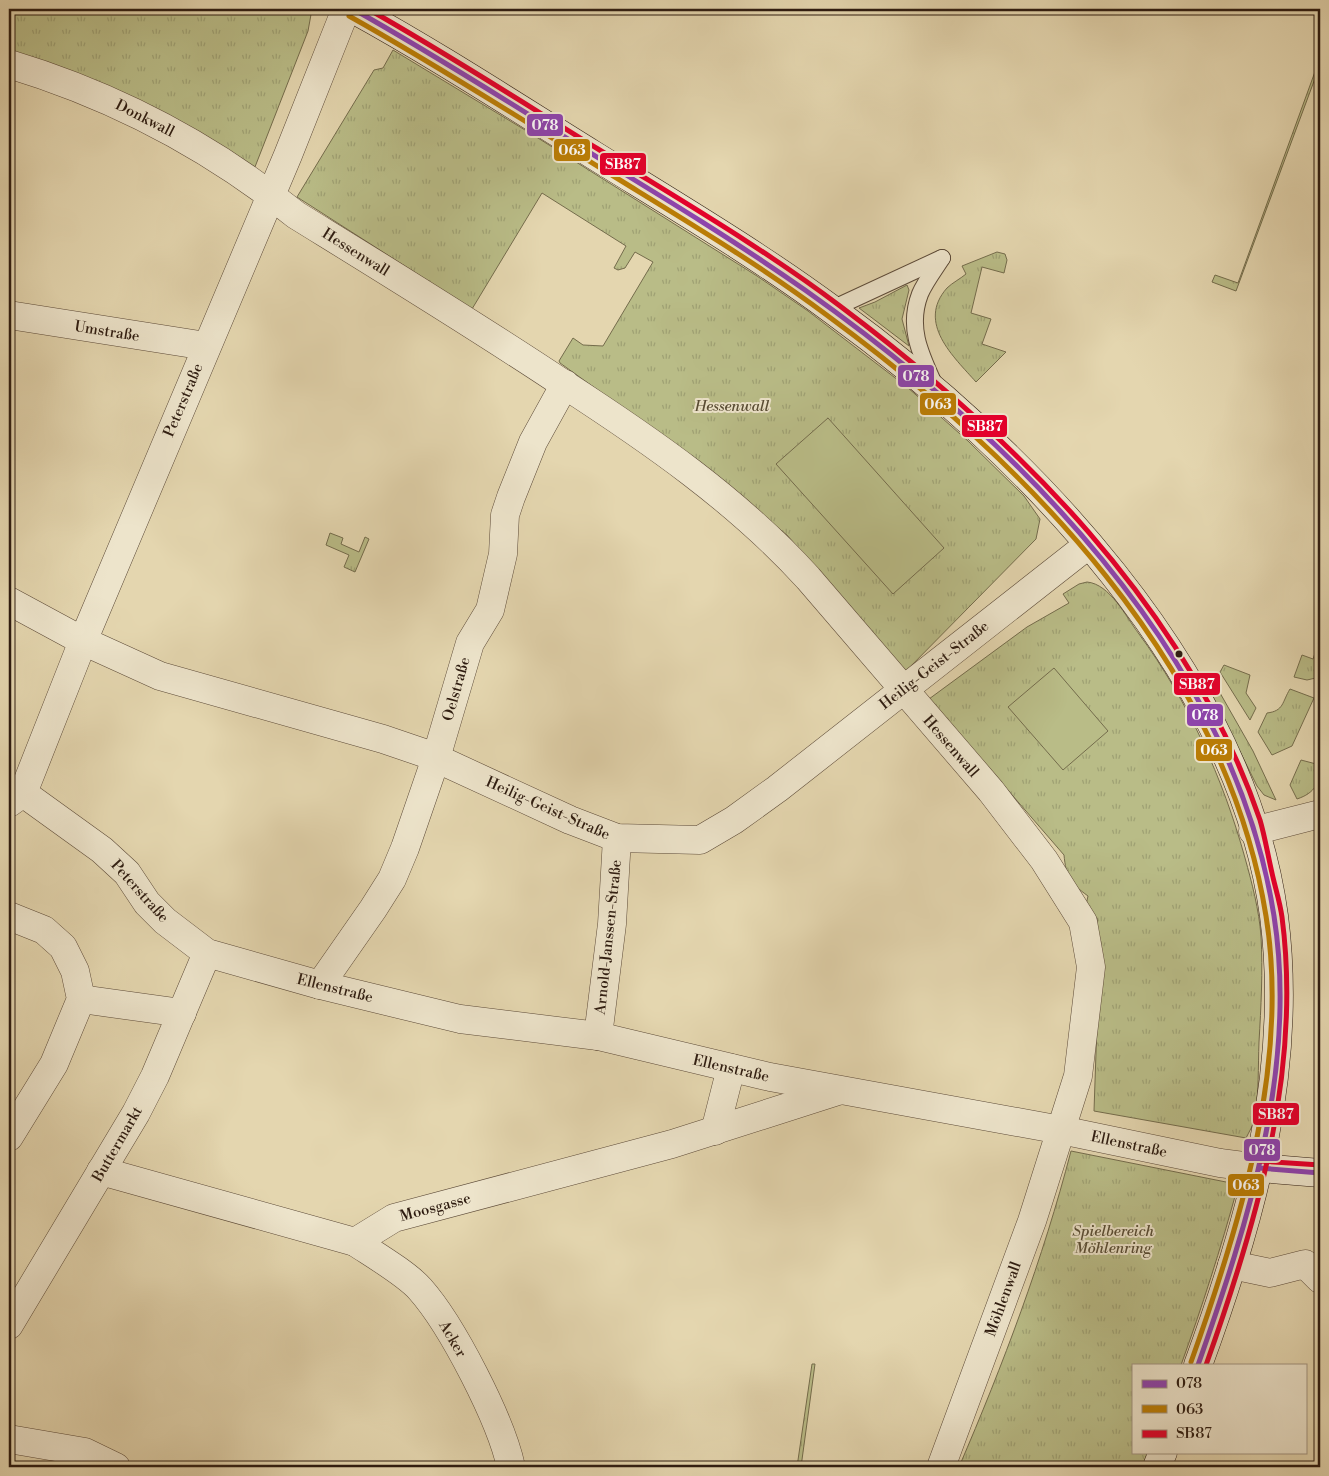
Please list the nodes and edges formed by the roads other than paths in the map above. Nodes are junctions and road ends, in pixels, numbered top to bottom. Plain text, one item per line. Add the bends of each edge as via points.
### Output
1 (346, 9) edge
2 (353, 9) edge
3 (9, 64) edge
4 (271, 195) junction
5 (832, 309) junction
6 (16, 316) edge
7 (206, 346) junction
8 (565, 384) junction
9 (939, 395) junction
10 (1088, 545) junction
11 (9, 601) edge
12 (83, 642) junction
13 (903, 690) junction
14 (436, 758) junction
15 (16, 798) edge
16 (1320, 814) edge
17 (1253, 831) junction
18 (617, 838) junction
19 (9, 916) edge
20 (207, 954) junction
21 (320, 985) junction
22 (81, 999) junction
23 (182, 1013) junction
24 (598, 1036) junction
25 (732, 1068) junction
26 (843, 1089) junction
27 (715, 1130) junction
28 (1061, 1130) junction
29 (9, 1136) edge
30 (1259, 1168) junction
31 (101, 1171) junction
32 (1320, 1173) edge
33 (355, 1242) junction
34 (1232, 1265) junction
35 (1312, 1271) edge
36 (9, 1325) edge
37 (1198, 1364) edge
38 (9, 1439) edge
39 (1163, 1454) edge
40 (116, 1467) edge
41 (511, 1467) edge
42 (941, 1467) edge
43 (1157, 1467) edge

1 - 4 street, Peterstraße
2 - 5 street via 676,206
3 - 4 street, Donkwall via 76,86 146,117
4 - 7 street, Peterstraße
4 - 8 street, Hessenwall via 296,215
5 - 9 street
5 - 9 lane via 942,258 920,293 913,321 920,353
6 - 7 street, Umstraße
7 - 12 street, Peterstraße
8 - 13 street, Hessenwall via 676,460 770,538
8 - 14 street, Oelstraße via 534,442 508,506 503,554 490,610 470,643
9 - 10 street via 1033,484
10 - 13 street, Heilig-Geist-Straße
10 - 17 street via 1180,668 1224,751 1242,793
11 - 12 street, Heilig-Geist-Straße
12 - 14 street, Heilig-Geist-Straße via 160,676 383,739
12 - 15 street, Peterstraße
13 - 18 street, Heilig-Geist-Straße via 777,789 700,840
13 - 28 street, Hessenwall via 991,791 1044,860 1083,922 1091,967 1078,1076
14 - 18 street, Heilig-Geist-Straße via 570,820
14 - 21 street, Oelstraße via 392,879
15 - 20 street, Peterstraße via 102,850 127,873 165,921
16 - 17 street
17 - 30 street via 1273,913 1278,958 1278,1044 1272,1103
18 - 24 street, Arnold-Janssen-Straße via 612,924
19 - 22 street via 44,930 63,946 75,970
20 - 21 street, Ellenstraße
20 - 23 street, Buttermarkt
21 - 24 street, Ellenstraße via 460,1019
22 - 23 street
22 - 29 street via 54,1064
23 - 31 street, Buttermarkt via 136,1114
24 - 25 street, Ellenstraße
25 - 26 street, Ellenstraße via 770,1078
25 - 27 street
26 - 27 street, Moosgasse
26 - 28 street, Ellenstraße
27 - 33 street, Moosgasse via 394,1218
28 - 30 street, Ellenstraße
28 - 42 street, Möhlenwall via 1032,1221
30 - 32 street, Ellenstraße
30 - 34 street
31 - 33 street
31 - 36 street, Buttermarkt
33 - 41 street, Acker via 419,1288 448,1327 497,1424
34 - 35 street via 1270,1273
34 - 37 street
38 - 40 street via 85,1452
39 - 43 street

